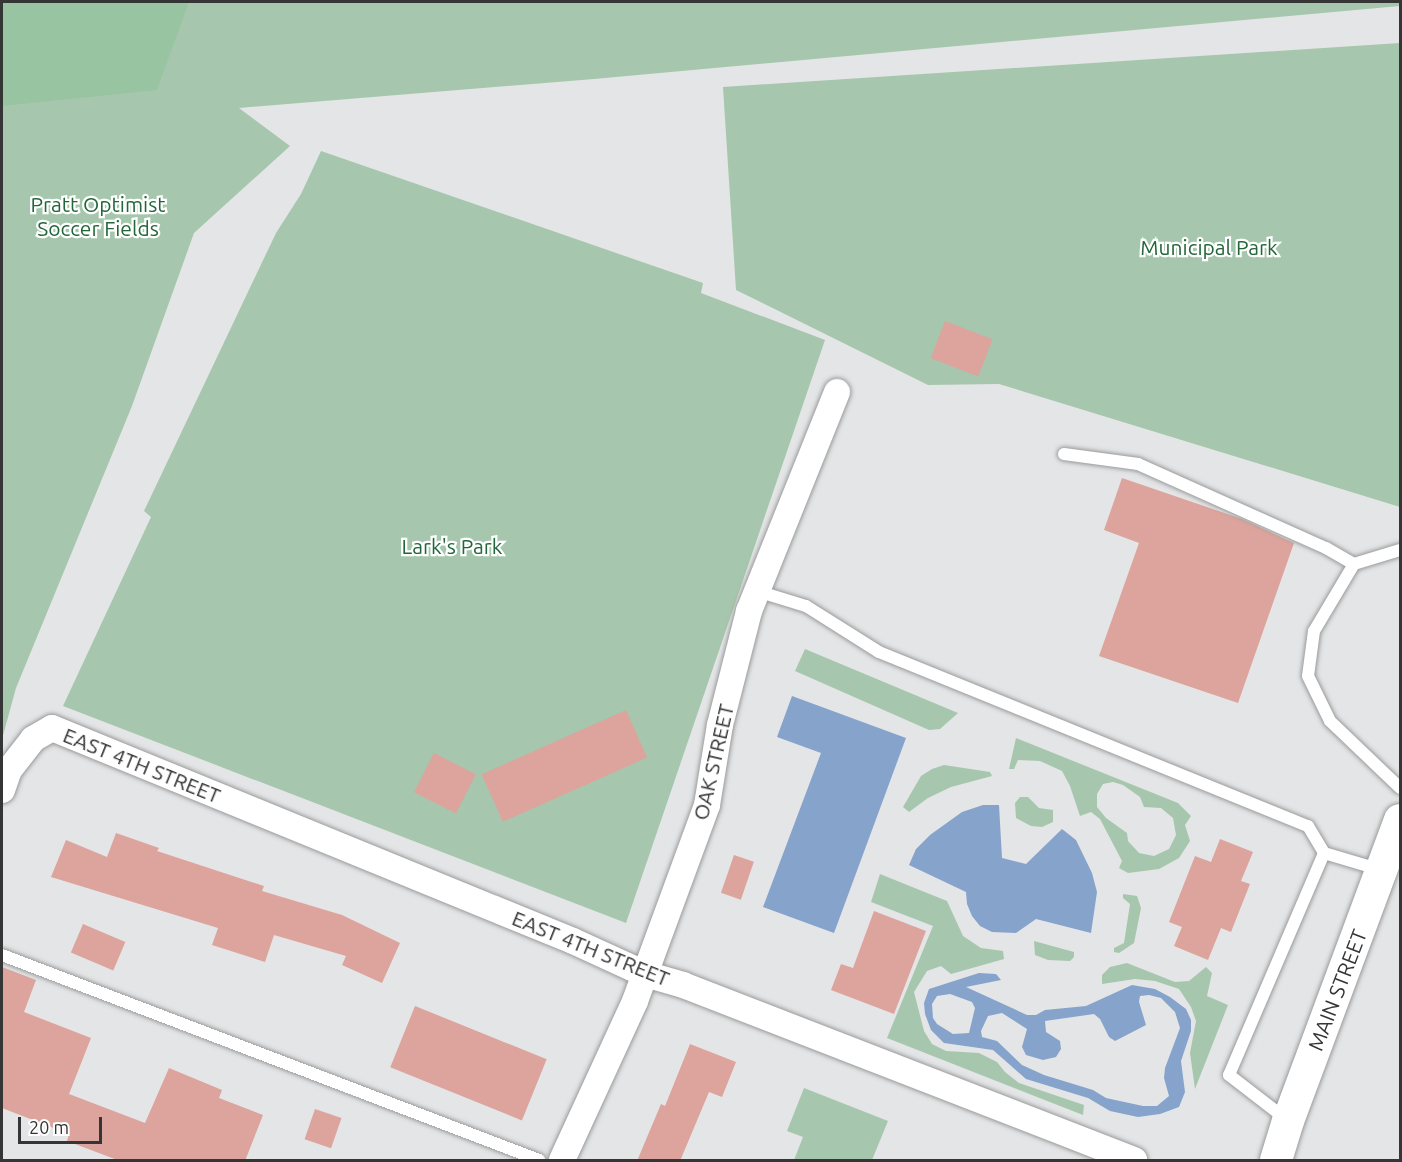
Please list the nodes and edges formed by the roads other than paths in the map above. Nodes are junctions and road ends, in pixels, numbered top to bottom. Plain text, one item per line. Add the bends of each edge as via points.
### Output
1 (837, 392) dead end
2 (1064, 454) dead end
3 (1401, 550) edge
4 (1354, 564) junction
5 (757, 591) junction
6 (1401, 788) edge
7 (2, 790) edge
8 (1401, 820) edge
9 (1324, 853) junction
10 (1382, 870) junction
11 (2, 956) edge
12 (645, 974) junction
13 (1288, 1120) junction
14 (539, 1161) edge
15 (562, 1161) edge
16 (1134, 1161) edge
17 (1276, 1161) edge

1 - 5 street, OAK STREET
2 - 4 lane via 1138,464
3 - 4 lane
4 - 6 lane via 1314,631 1308,676 1330,721
5 - 9 lane via 806,606 879,652 1308,826
5 - 12 street, OAK STREET via 720,725 707,805
7 - 12 street, EAST 4TH STREET via 9,770 33,739 52,728
8 - 10 street, MAIN STREET
9 - 10 lane
9 - 13 lane via 1229,1075
10 - 13 street, MAIN STREET
11 - 14 lane
12 - 15 street, OAK STREET
12 - 16 street, EAST 4TH STREET via 683,985
13 - 17 street, MAIN STREET

